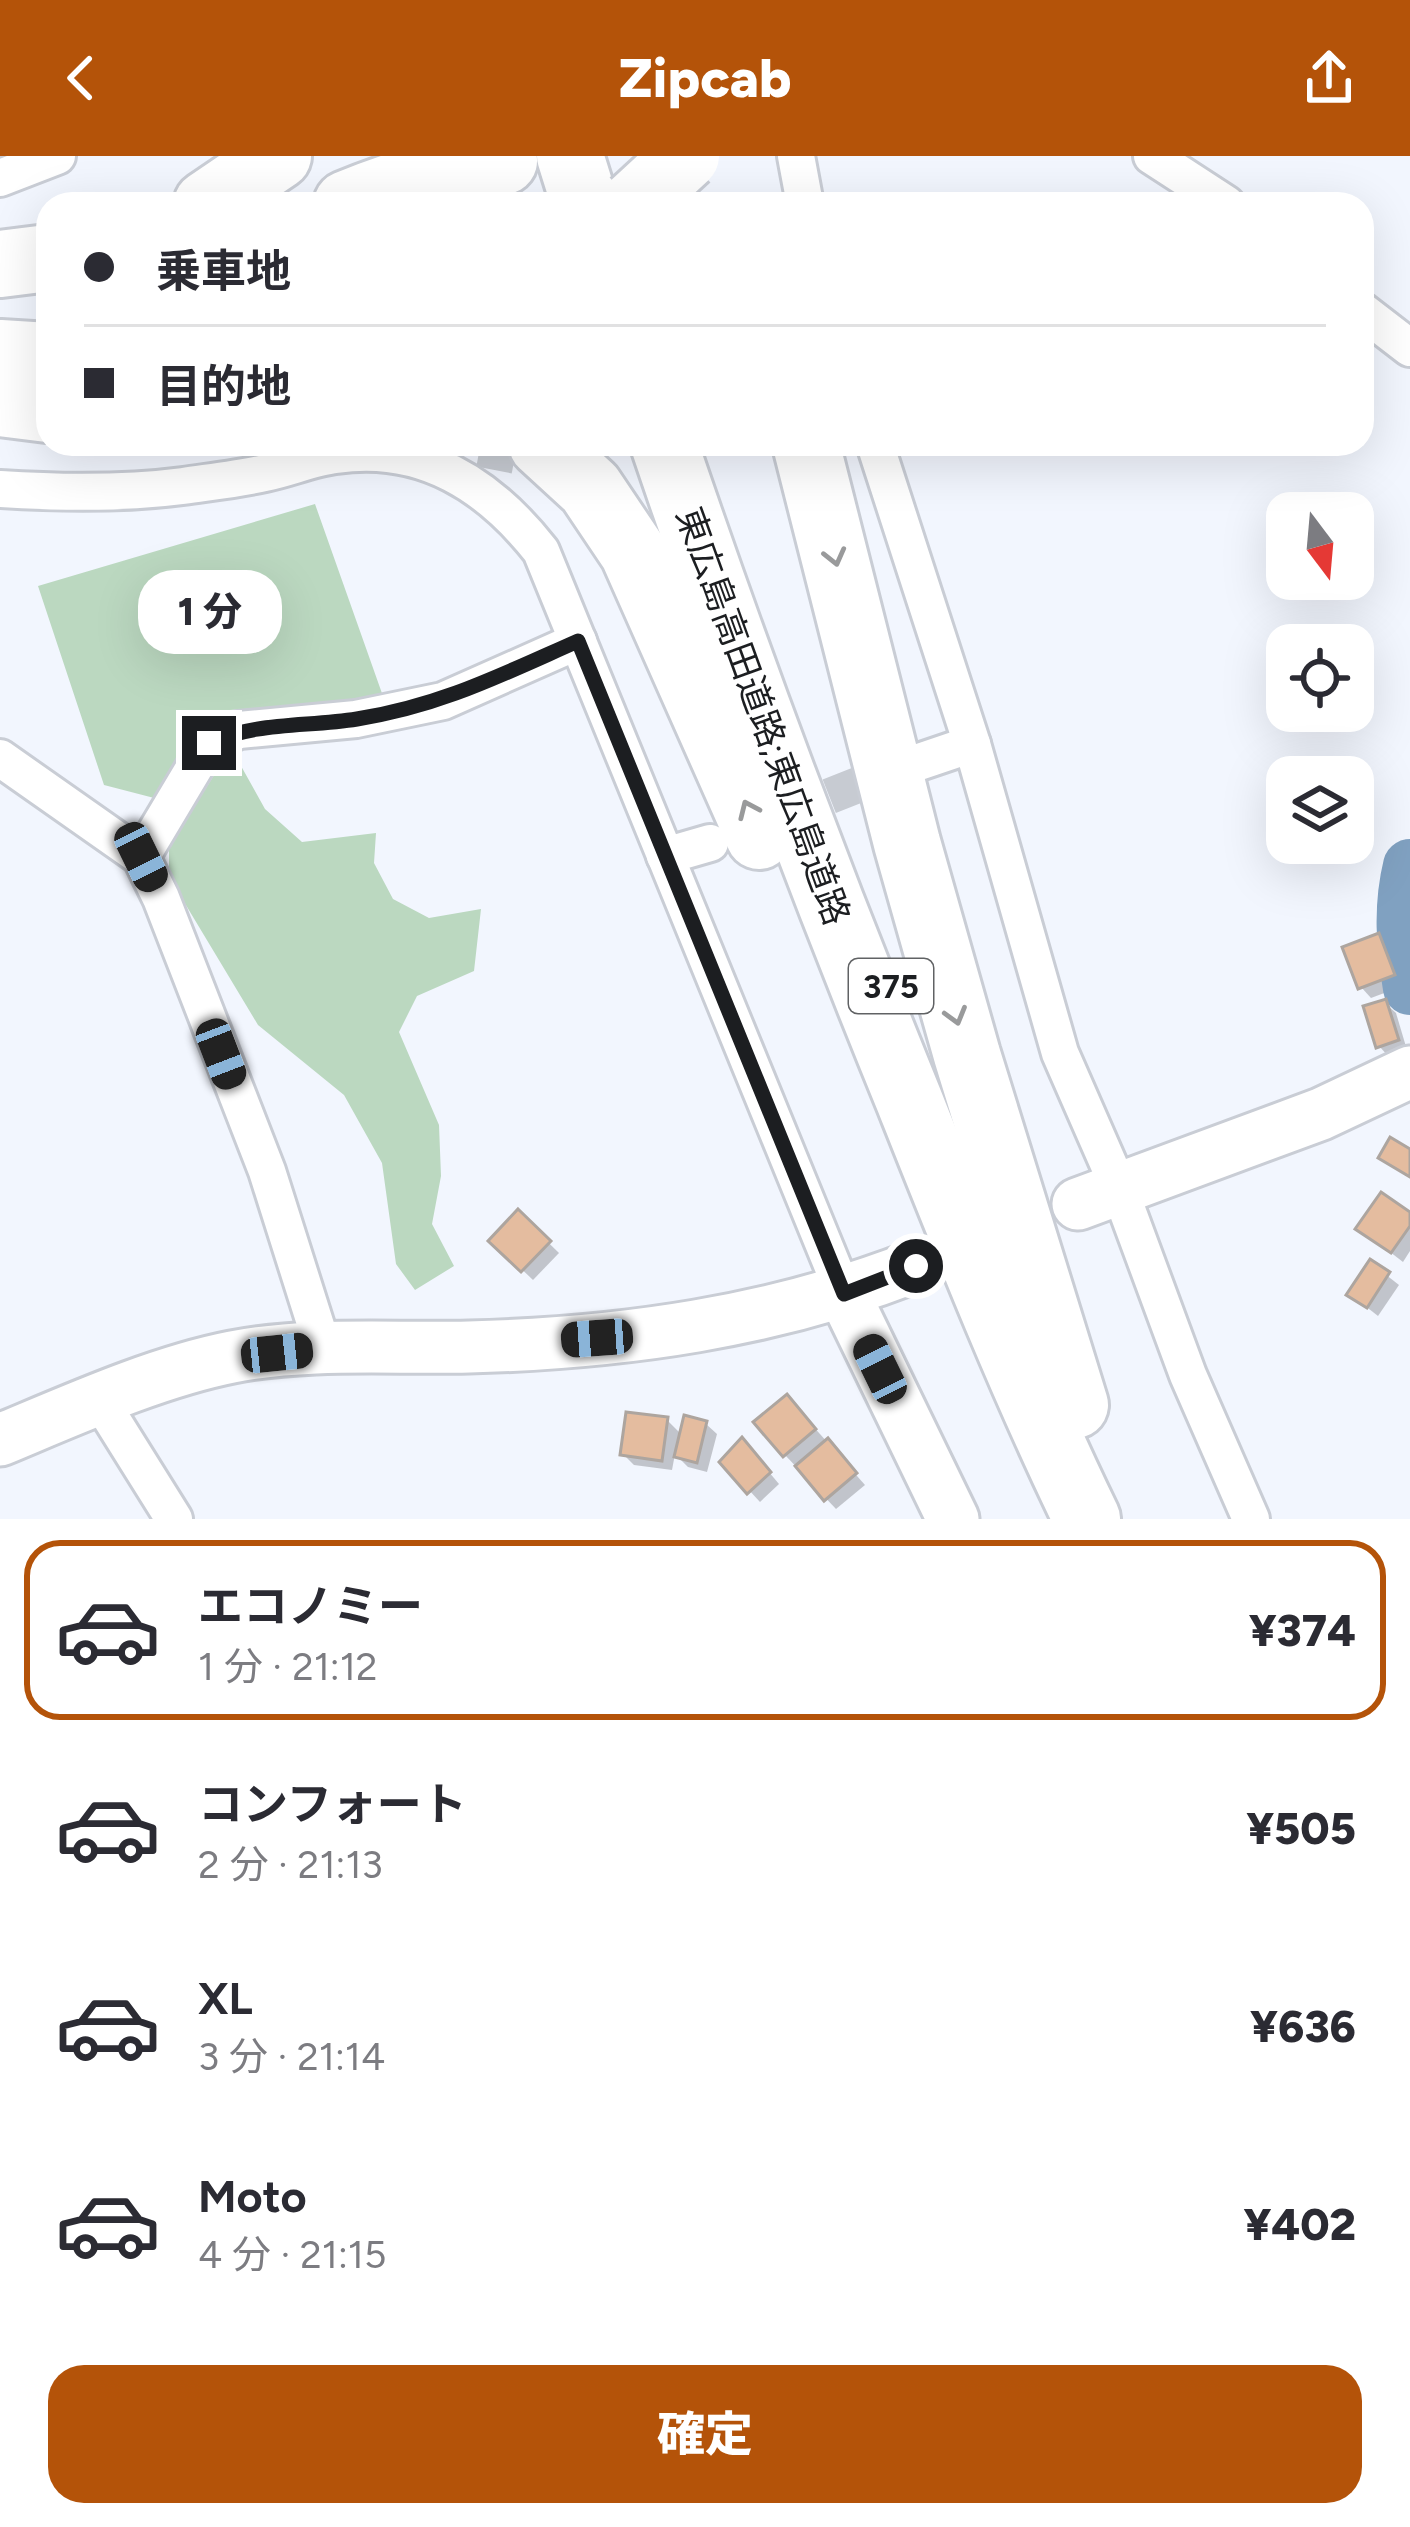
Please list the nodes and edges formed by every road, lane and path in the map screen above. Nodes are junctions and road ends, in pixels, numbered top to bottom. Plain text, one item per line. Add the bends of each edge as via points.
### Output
1 (57, 156) edge
2 (278, 156) edge
3 (570, 156) edge
4 (686, 156) edge
5 (796, 156) edge
6 (1152, 156) edge
7 (0, 178) edge
8 (484, 188) edge
9 (225, 192) edge
10 (376, 192) edge
11 (619, 192) edge
12 (803, 192) edge
13 (1208, 192) edge
14 (36, 260) edge
15 (0, 264) edge
16 (36, 304) edge
17 (0, 305) edge
18 (1374, 320) edge
19 (1410, 349) edge
20 (0, 353) edge
21 (36, 355) edge
22 (0, 403) edge
23 (36, 408) edge
24 (331, 456) edge
25 (398, 456) edge
26 (668, 456) edge
27 (702, 456) edge
28 (809, 456) edge
29 (879, 456) edge
30 (507, 468) edge
31 (0, 489) edge
32 (578, 641) junction
33 (972, 744) junction
34 (0, 758) edge
35 (916, 763) tunnel mouth
36 (710, 843) dead end
37 (665, 856) junction
38 (141, 857) junction
39 (1410, 1072) edge
40 (1099, 1196) junction
41 (916, 1266) dead end
42 (844, 1294) junction
43 (323, 1348) junction
44 (99, 1399) junction
45 (0, 1440) edge
46 (1051, 1445) junction
47 (174, 1519) edge
48 (952, 1519) edge
49 (1087, 1519) edge
50 (1109, 1519) edge
51 (1251, 1519) edge

1 - 7 street
2 - 9 highway
3 - 11 highway
4 - 11 highway, bridge
5 - 12 street
6 - 13 street
8 - 10 highway via 451,169
14 - 15 highway
16 - 17 highway
18 - 19 street
20 - 21 highway
22 - 23 highway
24 - 31 street via 178,486 86,494
25 - 30 street
26 - 46 highway, 東広島高田道路;東広島道路 / 375 via 769,743
27 - 50 highway, 東広島高田道路;東広島道路 / 375 via 849,878 1002,1272
28 -> 50 highway via 907,844
29 - 33 street
30 - 32 street via 512,513 541,551
46 -> 30 highway via 786,896 633,552 590,488
32 - 37 street
32 - 38 street via 443,701 239,730 209,743
33 - 35 street
33 - 40 street
34 - 38 street
36 - 37 street
37 - 42 street
38 - 43 street via 267,1172
39 - 40 street via 1322,1114
40 - 51 street
41 - 42 street
42 - 43 street via 638,1335
42 - 48 street
43 - 44 street via 231,1357
44 - 45 street
44 - 47 street
46 - 49 highway, 東広島高田道路;東広島道路 / 375

